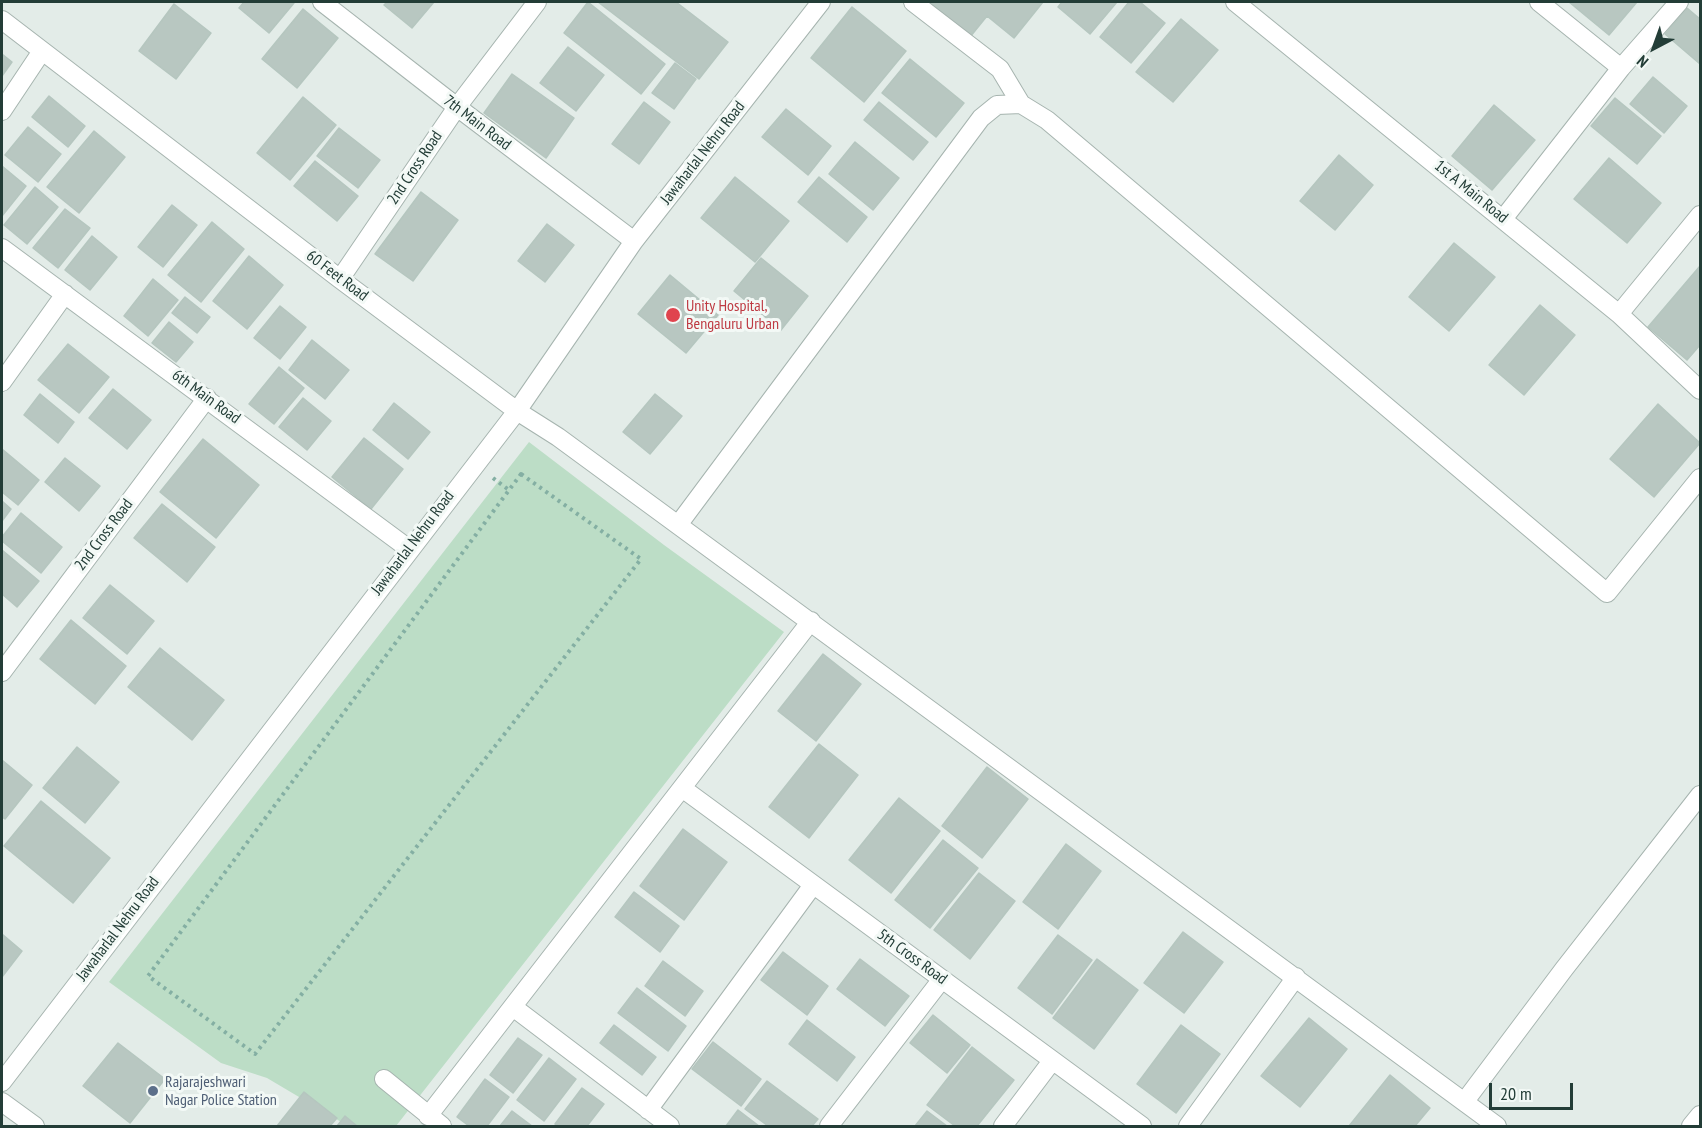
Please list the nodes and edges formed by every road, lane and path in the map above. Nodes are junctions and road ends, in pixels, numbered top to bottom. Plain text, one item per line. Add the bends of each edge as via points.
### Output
1 (322, 2) edge
2 (537, 2) edge
3 (821, 2) edge
4 (912, 2) edge
5 (1235, 2) edge
6 (1539, 2) edge
7 (1679, 2) edge
8 (2, 20) edge
9 (42, 51) junction
10 (1621, 68) junction
11 (1021, 104) junction
12 (457, 107) junction
13 (2, 111) edge
14 (1701, 215) edge
15 (1503, 219) junction
16 (634, 241) junction
17 (2, 248) edge
18 (340, 279) junction
19 (65, 294) junction
20 (1619, 314) junction
21 (2, 382) edge
22 (1701, 390) edge
23 (207, 398) junction
24 (517, 411) junction
25 (1701, 478) edge
26 (678, 525) junction
27 (409, 549) junction
28 (642, 559) joint
29 (811, 621) junction
30 (2, 672) edge
31 (682, 788) junction
32 (1701, 795) edge
33 (813, 885) junction
34 (1296, 977) junction
35 (942, 979) junction
36 (513, 1008) junction
37 (1052, 1061) junction
38 (384, 1079) dead end
39 (2, 1082) edge
40 (1465, 1101) junction
41 (2, 1102) edge
42 (648, 1110) junction
43 (1701, 1115) edge
44 (435, 1121) edge
45 (35, 1126) edge
46 (670, 1126) edge
47 (830, 1126) edge
48 (1003, 1126) edge
49 (1142, 1126) edge
50 (1188, 1126) edge
51 (1497, 1126) edge
52 (1691, 1126) edge

1 - 12 street, 7th Main Road
2 - 12 street, 2nd Cross Road
3 - 16 street, Jawaharlal Nehru Road
4 - 11 street via 1000,69
5 - 15 street, 1st A Main Road
6 - 10 street
7 - 10 street
8 - 9 street, 60 Feet Road
9 - 13 street
9 - 18 street, 60 Feet Road
10 - 15 street
11 - 25 street via 1056,128 1607,593
11 - 26 street via 997,105 981,118
12 - 16 street, 7th Main Road
12 - 18 street, 2nd Cross Road
14 - 20 street
15 - 20 street, 1st A Main Road
16 - 24 street, Jawaharlal Nehru Road
17 - 19 street, 6th Main Road
18 - 24 street, 60 Feet Road
19 - 21 street
19 - 23 street, 6th Main Road
20 - 22 street, 1st A Main Road
23 - 27 street, 6th Main Road
23 - 30 street, 2nd Cross Road
24 - 26 street, 60 Feet Road via 558,436
24 - 27 street, Jawaharlal Nehru Road
26 - 29 street, 60 Feet Road
27 - 39 street, Jawaharlal Nehru Road
28 - 28 path via 521,474 148,976 255,1054
29 - 31 street
29 - 34 street, 60 Feet Road
31 - 33 street, 5th Cross Road
31 - 36 street
32 - 40 street
33 - 35 street, 5th Cross Road
33 - 42 street
34 - 40 street, 60 Feet Road
34 - 50 street
35 - 37 street, 5th Cross Road
35 - 47 street
36 - 42 street
36 - 44 street
37 - 48 street
37 - 49 street, 5th Cross Road
38 - 44 street
40 - 51 street, 60 Feet Road
41 - 45 street
42 - 46 street
43 - 52 street

